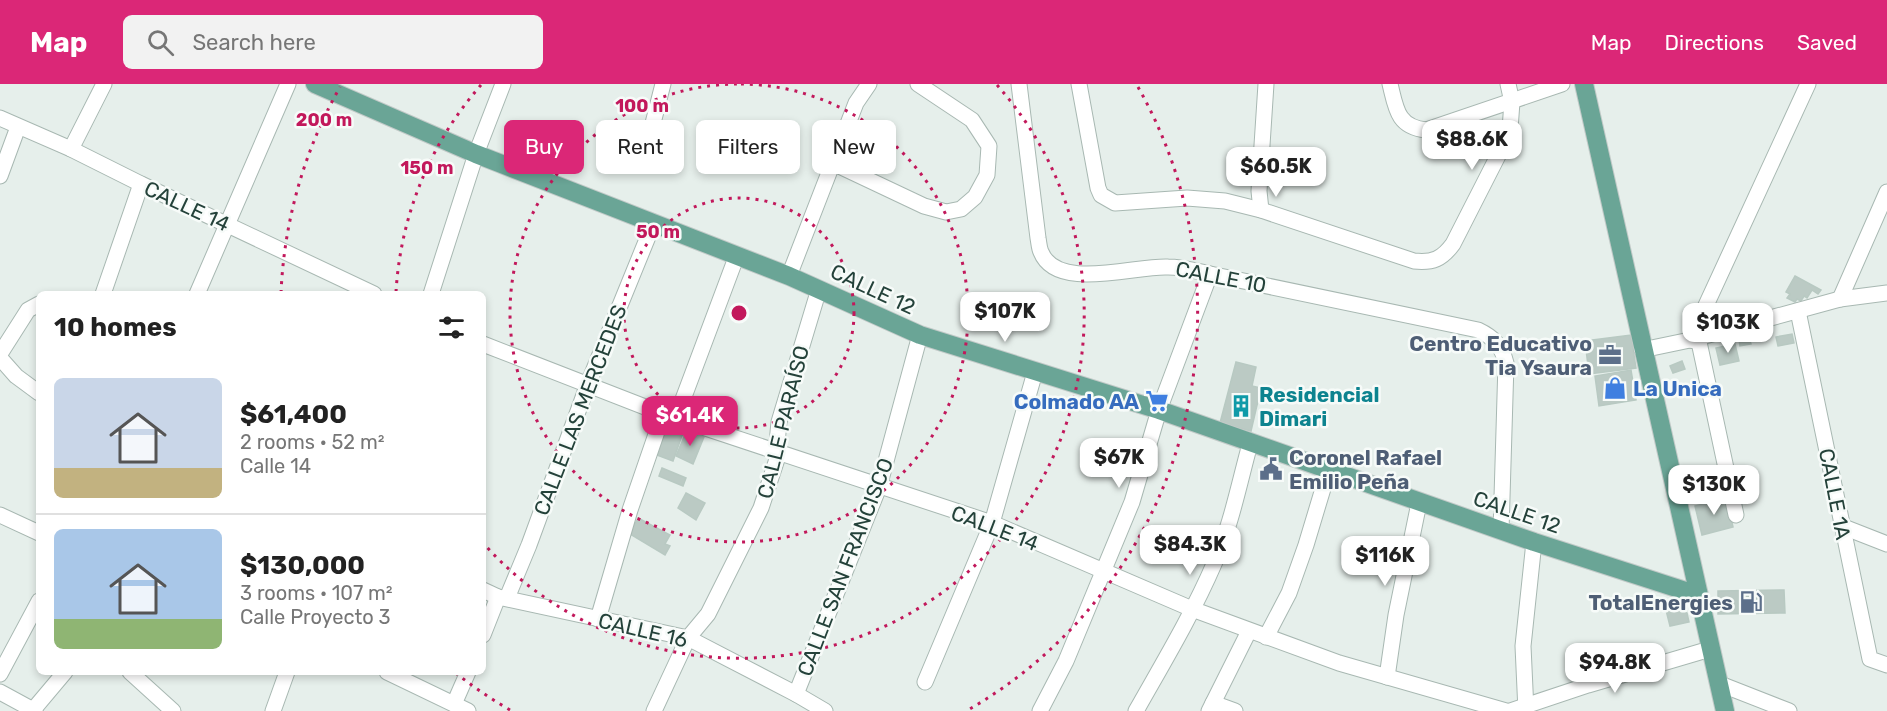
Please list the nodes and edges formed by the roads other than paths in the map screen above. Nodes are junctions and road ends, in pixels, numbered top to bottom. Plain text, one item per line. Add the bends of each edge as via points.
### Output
1 (104, 84) edge
2 (288, 84) edge
3 (315, 84) edge
4 (503, 84) edge
5 (663, 84) edge
6 (869, 84) edge
7 (918, 84) edge
8 (1019, 84) edge
9 (1079, 84) edge
10 (1266, 84) edge
11 (1390, 84) edge
12 (1508, 84) edge
13 (1562, 84) edge
14 (1584, 84) edge
15 (1808, 84) edge
16 (348, 91) edge
17 (1512, 102) junction
18 (0, 118) edge
19 (654, 120) edge
20 (849, 120) edge
21 (18, 127) junction
22 (70, 149) junction
23 (476, 154) junction
24 (829, 174) edge
25 (856, 174) edge
26 (0, 176) edge
27 (141, 184) junction
28 (1887, 192) edge
29 (1261, 210) junction
30 (654, 222) junction
31 (227, 224) junction
32 (737, 255) junction
33 (1210, 274) junction
34 (789, 276) junction
35 (819, 289) junction
36 (104, 291) edge
37 (198, 291) edge
38 (368, 291) edge
39 (432, 291) edge
40 (1887, 293) edge
41 (1840, 299) junction
42 (36, 306) edge
43 (1798, 310) junction
44 (920, 335) junction
45 (1690, 340) junction
46 (486, 345) edge
47 (1642, 350) junction
48 (0, 356) edge
49 (1035, 372) junction
50 (588, 384) junction
51 (36, 391) edge
52 (1159, 411) junction
53 (670, 416) junction
54 (1250, 444) junction
55 (779, 453) junction
56 (1328, 471) junction
57 (879, 487) junction
58 (1419, 503) junction
59 (0, 515) edge
60 (1736, 515) dead end
61 (992, 523) junction
62 (1841, 526) junction
63 (1501, 531) junction
64 (36, 532) edge
65 (1534, 542) junction
66 (1887, 544) edge
67 (1103, 572) junction
68 (486, 591) edge
69 (1698, 595) junction
70 (502, 597) junction
71 (36, 607) edge
72 (1192, 609) junction
73 (598, 620) junction
74 (486, 629) edge
75 (1249, 631) junction
76 (1266, 637) junction
77 (688, 638) junction
78 (1710, 649) junction
79 (1887, 665) edge
80 (0, 674) edge
81 (62, 675) edge
82 (133, 675) edge
83 (286, 675) edge
84 (393, 675) edge
85 (467, 675) edge
86 (1387, 677) junction
87 (924, 682) dead end
88 (1720, 684) junction
89 (0, 692) edge
90 (796, 694) junction
91 (454, 704) junction
92 (1211, 707) edge
93 (34, 710) edge
94 (1517, 710) edge
95 (173, 711) edge
96 (273, 711) edge
97 (468, 711) edge
98 (654, 711) edge
99 (825, 711) edge
100 (1040, 711) edge
101 (1136, 711) edge
102 (1235, 711) edge
103 (1725, 711) edge
104 (1790, 711) edge

1 - 22 street
2 - 31 street
3 - 16 main road, CALLE 12
4 - 23 street
5 - 19 street
6 - 20 street
7 - 25 street via 972,120 989,146 987,175 975,198 961,209 946,212 924,206
8 - 33 street, CALLE 10 via 1038,238 1041,254 1053,266 1085,275 1168,267
9 - 29 street via 1098,188 1108,200 1123,203 1187,198 1225,201
10 - 29 street
11 - 17 street via 1397,111 1408,125 1425,130
12 - 17 street
13 - 17 street
14 - 47 main road
15 - 45 street
16 - 23 main road, CALLE 12
17 - 29 street via 1505,142 1453,244 1437,260 1414,261
18 - 21 street, CALLE 14
21 - 22 street, CALLE 14
21 - 26 street
22 - 27 street, CALLE 14
23 - 30 main road, CALLE 12
23 - 39 street
24 - 34 street
27 - 31 street, CALLE 14
27 - 36 street
28 - 41 street
30 - 32 main road, CALLE 12
30 - 50 street, CALLE LAS MERCEDES
31 - 37 street
31 - 38 street, CALLE 14
32 - 34 main road, CALLE 12
32 - 53 street
33 - 52 street
33 - 63 street, CALLE 10 via 1478,330 1490,336 1506,363
34 - 35 main road, CALLE 12
35 - 44 main road, CALLE 12
35 - 55 street, CALLE PARAÍSO via 779,422
40 - 41 street
41 - 43 street
42 - 48 street via 28,310
43 - 45 street
43 - 62 street, CALLE 1A
44 - 49 main road, CALLE 12
44 - 57 street, CALLE SAN FRANCISCO
45 - 47 street
45 - 60 street via 1699,342
46 - 50 street, CALLE 14
47 - 69 main road
48 - 51 street via 16,376
49 - 52 main road, CALLE 12
49 - 61 street
50 - 53 street, CALLE 14
50 - 70 street, CALLE LAS MERCEDES via 533,535
52 - 54 main road, CALLE 12
52 - 67 street via 1132,502
53 - 55 street, CALLE 14
53 - 73 street via 630,510
54 - 56 main road, CALLE 12
54 - 72 street via 1224,540
55 - 57 street, CALLE 14
55 - 77 street, CALLE PARAÍSO via 761,508 725,584
56 - 58 main road, CALLE 12
56 - 76 street via 1289,592
57 - 61 street, CALLE 14
57 - 90 street, CALLE SAN FRANCISCO
58 - 63 main road, CALLE 12
58 - 86 street
59 - 64 street
61 - 67 street, CALLE 14
61 - 87 street
62 - 66 street
62 - 79 street, CALLE 1A via 1870,659
63 - 65 main road, CALLE 12
65 - 69 main road, CALLE 12
65 - 94 street
67 - 72 street, CALLE 14
67 - 100 street via 1066,661
68 - 70 street, CALLE 16
69 - 78 main road
70 - 73 street, CALLE 16
70 - 74 street, CALLE LAS MERCEDES
71 - 80 street
72 - 75 street, CALLE 14
72 - 101 street
73 - 77 street, CALLE 16
75 - 76 street, CALLE 14
75 - 92 street
76 - 86 street, CALLE 14
77 - 90 street, CALLE 16
77 - 98 street, CALLE PARAÍSO
78 - 88 main road
78 - 94 street
81 - 93 street
82 - 95 street
83 - 96 street
84 - 91 street
85 - 91 street
86 - 94 street, CALLE 14
88 - 103 main road
88 - 104 street
89 - 93 street
90 - 99 street, CALLE 16
91 - 97 street
92 - 102 street

